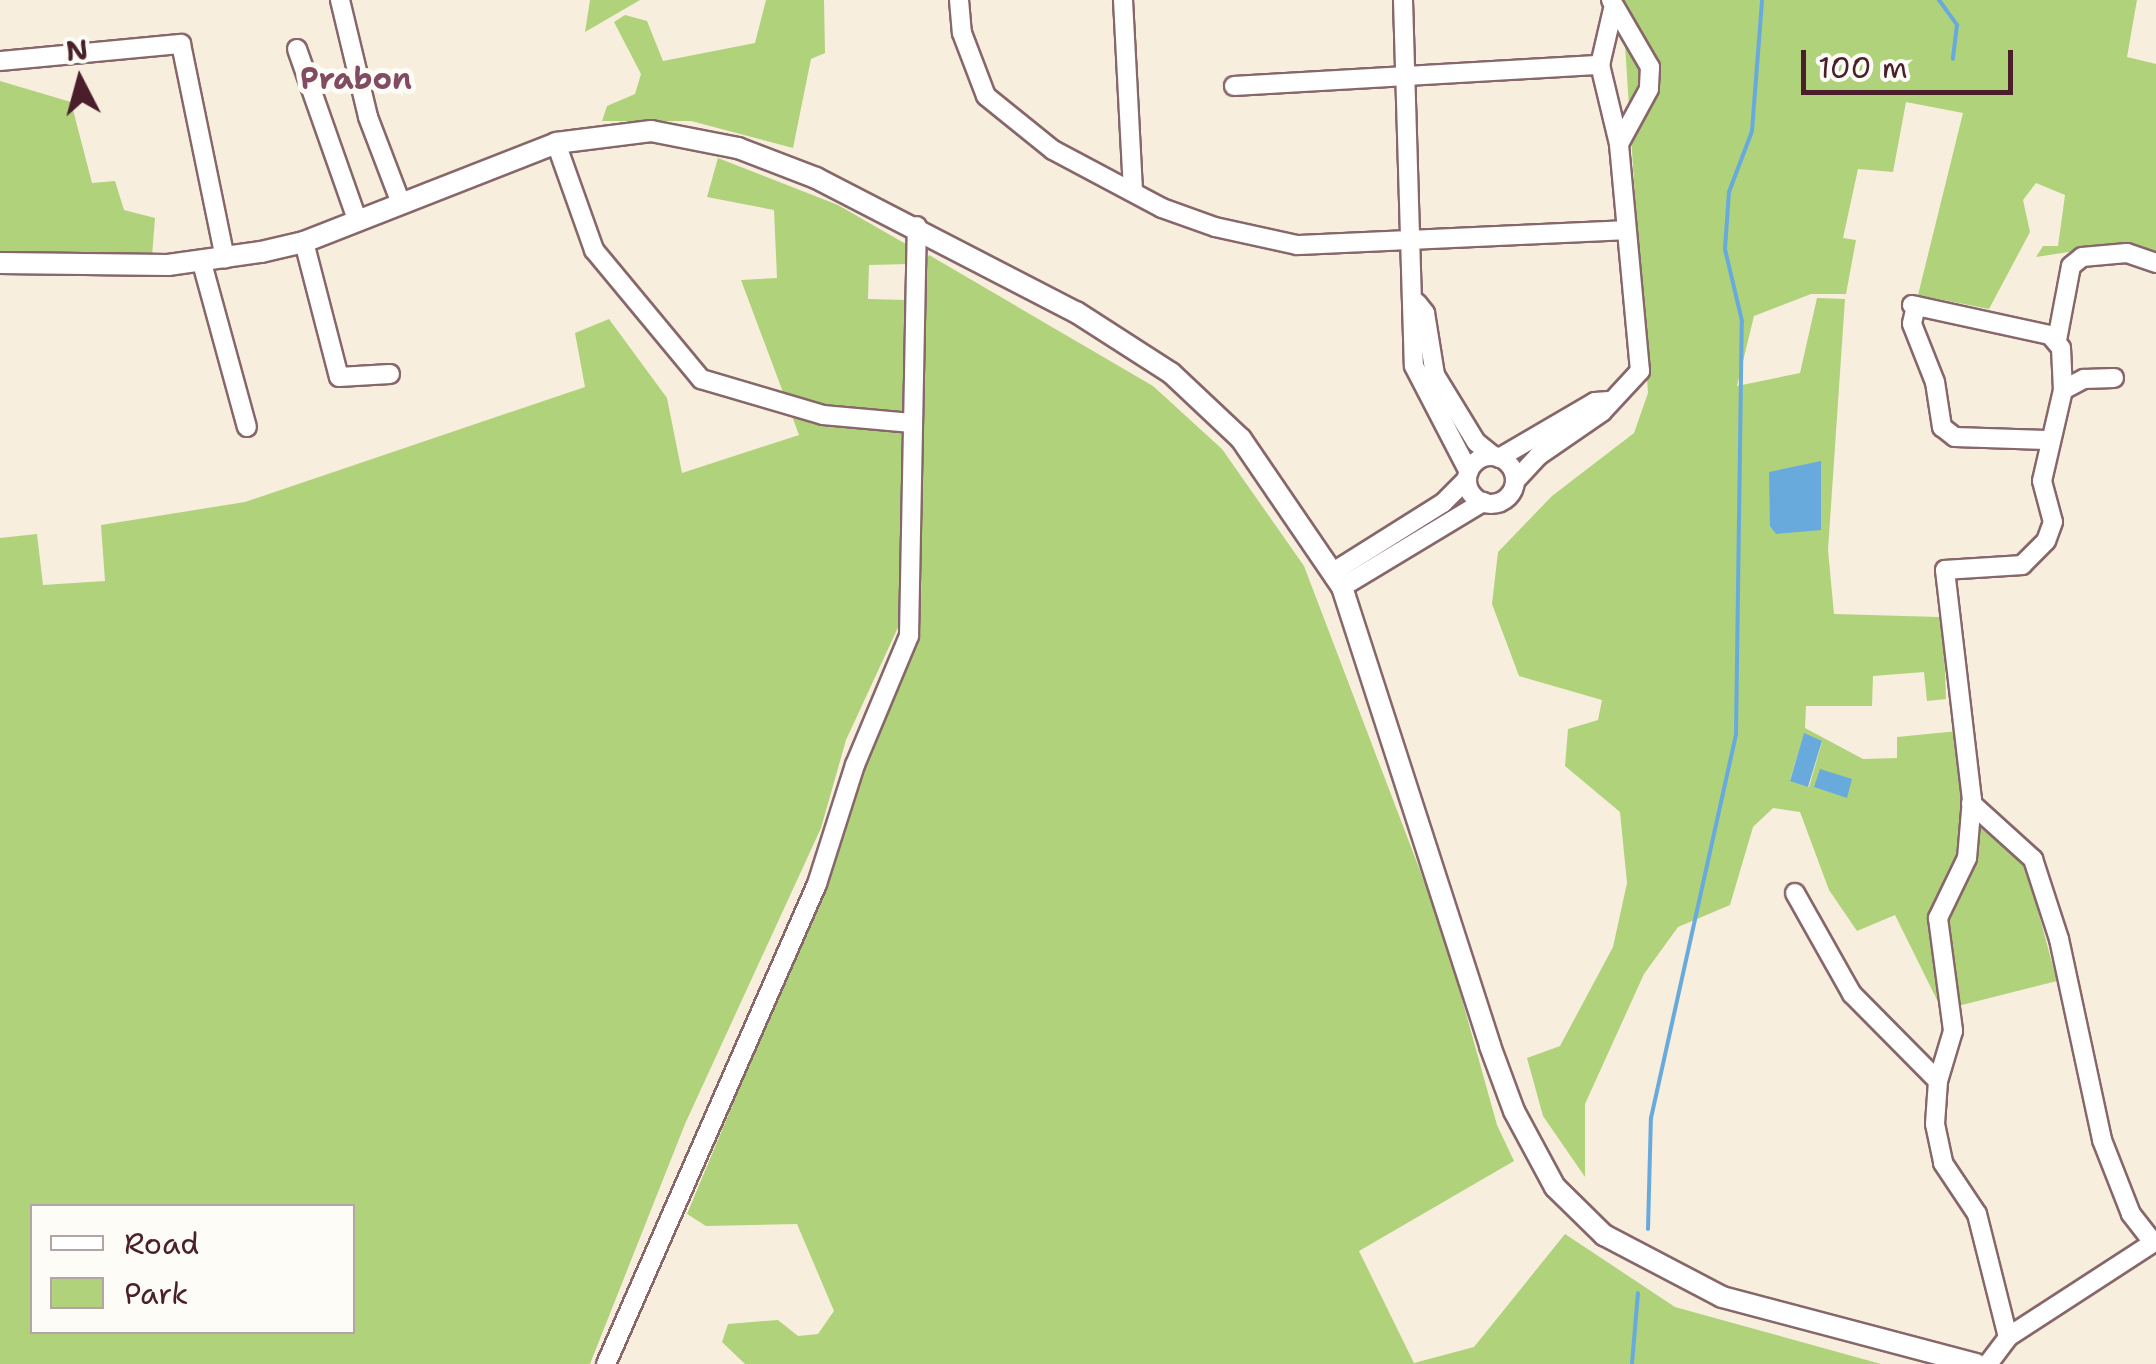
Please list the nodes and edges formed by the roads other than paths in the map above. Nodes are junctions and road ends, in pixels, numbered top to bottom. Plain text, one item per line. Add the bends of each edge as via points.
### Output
1 (340, 0) edge
2 (959, 0) edge
3 (1123, 0) edge
4 (1403, 0) edge
5 (1612, 5) edge
6 (297, 49) dead end
7 (0, 61) edge
8 (1600, 65) junction
9 (1406, 80) junction
10 (1234, 86) dead end
11 (556, 144) junction
12 (1619, 144) junction
13 (1132, 192) junction
14 (400, 201) junction
15 (357, 220) junction
16 (917, 226) junction
17 (1626, 230) junction
18 (1414, 238) junction
19 (304, 242) junction
20 (225, 259) junction
21 (0, 263) edge
22 (202, 263) junction
23 (2156, 263) edge
24 (2057, 340) junction
25 (390, 374) dead end
26 (2114, 378) dead end
27 (2062, 390) junction
28 (1610, 400) junction
29 (1440, 403) junction
30 (912, 423) junction
31 (247, 427) dead end
32 (2046, 440) junction
33 (1496, 457) junction
34 (1468, 476) junction
35 (1515, 481) junction
36 (1483, 502) junction
37 (1338, 580) junction
38 (1971, 803) junction
39 (1795, 893) dead end
40 (1938, 1081) junction
41 (2155, 1242) edge
42 (2008, 1337) junction
43 (606, 1364) edge
44 (1976, 1364) edge
45 (1988, 1364) edge

1 - 14 street via 368,116
2 - 13 street via 962,34 986,96 1054,150
3 - 13 street
4 - 9 street
5 - 8 street
5 - 12 street via 1650,67 1639,114
6 - 15 street
7 - 20 street via 180,44
8 - 9 street
8 - 12 street
9 - 10 street
9 - 18 street
11 - 14 street
11 - 16 street via 623,130 696,137 816,178
11 - 30 street via 594,250 701,378 837,418
12 - 17 street
13 - 18 street via 1215,227 1296,245
14 - 15 street
15 - 19 street
16 - 30 street
16 - 37 street via 1076,312 1171,373 1249,449
17 - 18 street
17 - 28 street via 1640,371
18 - 29 street via 1417,303
19 - 20 street
19 - 25 street via 339,377
20 - 22 street
21 - 22 street
22 - 31 street
23 - 24 street via 2127,253 2082,257 2071,266
24 - 27 street
24 - 32 street via 1914,306 1912,324 1936,382 1942,427 1955,437
26 - 27 street via 2084,379
27 - 32 street
28 - 33 street
28 - 35 street
29 - 33 street
29 - 34 street
30 - 43 street via 909,636 855,765 805,912
32 - 38 street via 2042,481 2054,522 2034,558 2022,565 1944,570
33 - 34 street
33 - 35 street
34 - 36 street
34 - 37 street via 1443,503
35 - 36 street via 1504,500
36 - 37 street
37 - 44 street via 1490,1046 1555,1187 1604,1235 1722,1298
38 - 40 street via 1967,858 1938,918 1954,1031
38 - 41 street via 2033,859 2060,939 2102,1140 2131,1214
39 - 40 street via 1852,994
40 - 42 street via 1938,1146 1977,1214
41 - 42 street
42 - 45 street

